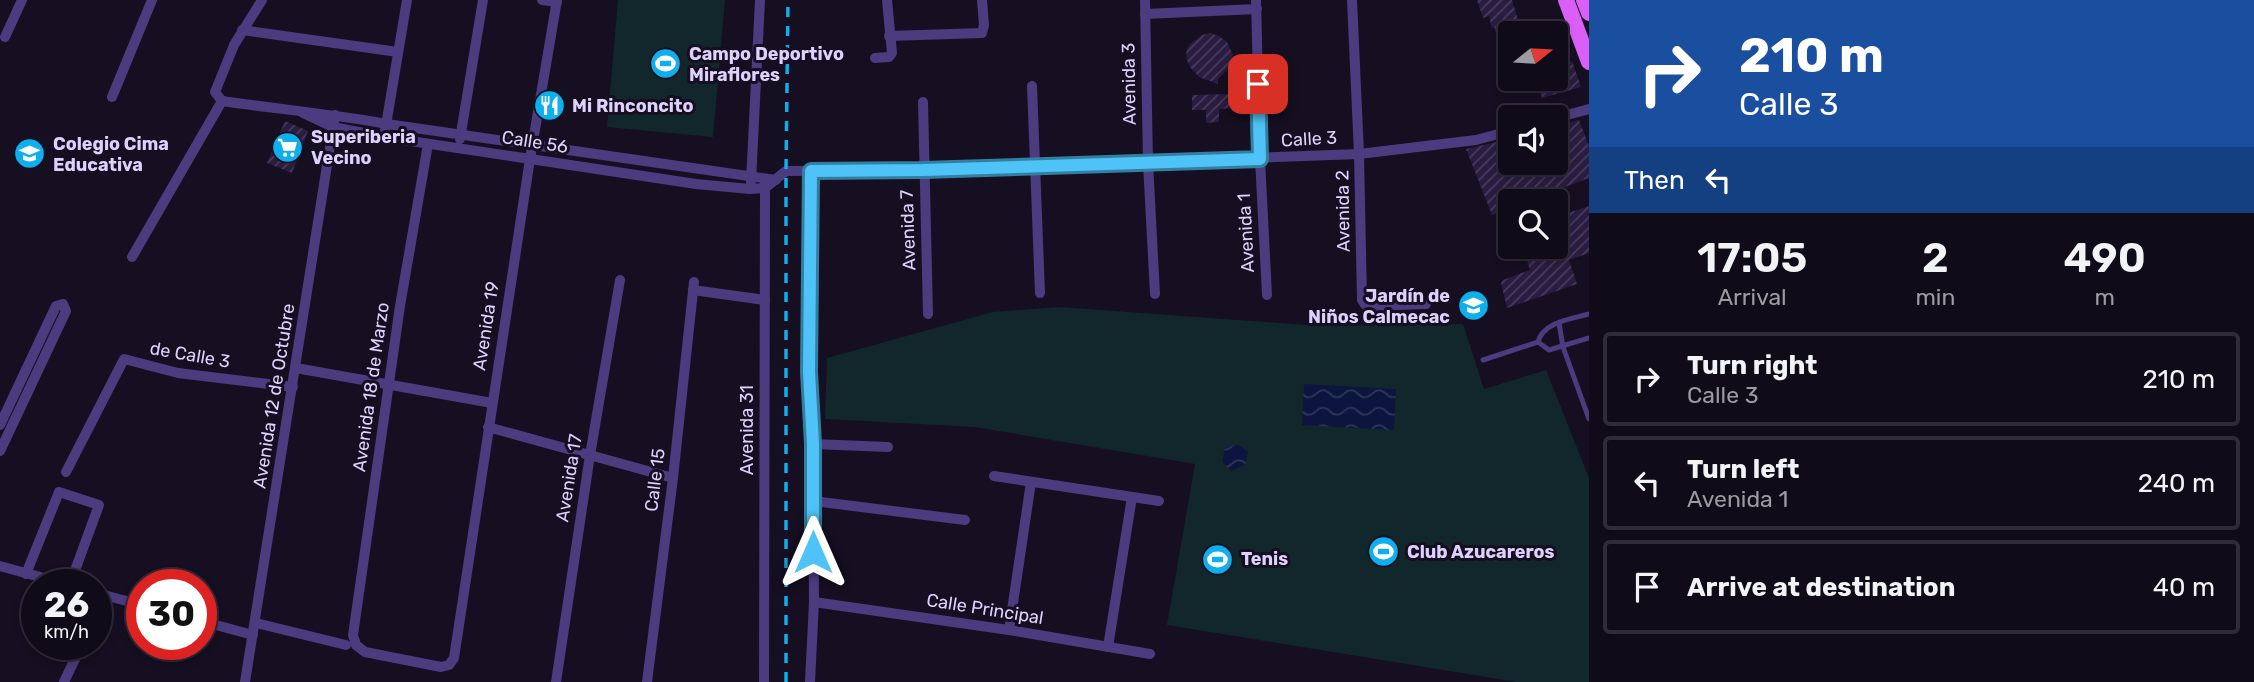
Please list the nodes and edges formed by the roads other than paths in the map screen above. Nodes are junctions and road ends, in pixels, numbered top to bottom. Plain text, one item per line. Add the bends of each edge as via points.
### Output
1 (22, 0) edge
2 (152, 0) edge
3 (262, 0) edge
4 (407, 0) edge
5 (483, 0) edge
6 (541, 0) edge
7 (760, 0) edge
8 (887, 0) edge
9 (982, 0) edge
10 (1145, 0) edge
11 (1352, 0) edge
12 (1566, 0) edge
13 (1584, 0) edge
14 (557, 1) edge
15 (1257, 4) edge
16 (1589, 13) edge
17 (1145, 14) junction
18 (242, 30) junction
19 (889, 36) junction
20 (5, 37) dead end
21 (398, 52) junction
22 (875, 58) dead end
23 (1589, 62) edge
24 (1032, 86) dead end
25 (112, 97) dead end
26 (222, 101) junction
27 (923, 102) dead end
28 (1589, 108) edge
29 (303, 113) junction
30 (1568, 114) edge
31 (335, 115) junction
32 (387, 124) junction
33 (333, 127) junction
34 (460, 134) junction
35 (1498, 134) edge
36 (384, 137) junction
37 (428, 144) junction
38 (532, 145) junction
39 (458, 148) junction
40 (1359, 154) junction
41 (530, 159) junction
42 (1260, 159) junction
43 (1148, 163) junction
44 (1035, 165) junction
45 (923, 170) junction
46 (811, 171) junction
47 (751, 176) junction
48 (769, 182) junction
49 (750, 189) junction
50 (132, 257) dead end
51 (620, 280) dead end
52 (1040, 293) dead end
53 (1155, 294) dead end
54 (1267, 295) dead end
55 (765, 300) junction
56 (1426, 304) dead end
57 (928, 314) dead end
58 (1589, 314) edge
59 (1559, 323) junction
60 (1589, 338) edge
61 (1538, 342) junction
62 (1563, 347) junction
63 (1483, 360) dead end
64 (296, 368) junction
65 (388, 384) junction
66 (293, 387) junction
67 (492, 402) junction
68 (1589, 419) edge
69 (0, 425) edge
70 (488, 427) junction
71 (813, 444) junction
72 (888, 447) dead end
73 (0, 451) edge
74 (590, 455) junction
75 (66, 472) dead end
76 (994, 476) dead end
77 (673, 478) junction
78 (1031, 482) junction
79 (1132, 497) junction
80 (813, 501) junction
81 (1159, 501) dead end
82 (965, 520) dead end
83 (0, 566) edge
84 (28, 569) edge
85 (74, 569) edge
86 (21, 572) edge
87 (814, 602) junction
88 (217, 623) edge
89 (254, 629) junction
90 (1009, 630) junction
91 (346, 645) dead end
92 (1108, 647) junction
93 (1150, 654) dead end
94 (454, 658) joint
95 (74, 660) edge
96 (64, 682) edge
97 (245, 682) edge
98 (556, 682) edge
99 (647, 682) edge
100 (764, 682) edge
101 (810, 682) edge

1 - 20 street
2 - 25 street
3 - 18 street
4 - 21 street
5 - 34 street
6 - 14 street
7 - 47 street
8 - 19 street
9 - 19 street via 982,33
10 - 17 street, Avenida 3
11 - 40 street, Avenida 2
12 - 23 main road
13 - 16 main road
14 - 38 street, Avenida 19
15 - 17 street
15 - 42 street, Avenida 1
17 - 43 street, Avenida 3
18 - 21 street
18 - 26 street via 215,92
19 - 22 street via 892,53
21 - 32 street
24 - 44 street
26 - 29 street, Calle 56
26 - 50 street
27 - 45 street, Avenida 7
28 - 30 street
29 - 31 street, Calle 56
29 - 33 street, Calle 56
31 - 32 street, Calle 56
31 - 33 street, Avenida 12 de Octubre
32 - 34 street, Calle 56
32 - 36 street
33 - 36 street, Calle 56
33 - 64 street, Avenida 12 de Octubre
34 - 38 street, Calle 56
34 - 39 street
35 - 40 street, Calle 3
36 - 37 street, Calle 56
37 - 39 street, Calle 56
37 - 65 street, Avenida 18 de Marzo
38 - 41 street, Avenida 19
38 - 47 street, Calle 56
39 - 41 street, Calle 56
40 - 42 street, Calle 3
40 - 56 street, Avenida 2 via 1364,303
41 - 49 street, Calle 56
41 - 67 street, Avenida 19
42 - 43 street, Calle 3
42 - 54 street, Avenida 1
43 - 44 street, Calle 3
43 - 53 street, Avenida 3
44 - 45 street, Calle 3
44 - 52 street
45 - 46 street, Calle 3
45 - 57 street, Avenida 7
46 - 48 street, Calle 3 via 786,171
46 - 71 street
47 - 48 street, Calle 56
47 - 49 street
48 - 49 street, Calle 56
48 - 55 street, Avenida 31
51 - 74 street, Avenida 17
55 - 77 street, Calle 15 via 693,286
55 - 100 street, Avenida 31
58 - 59 lane
59 - 61 lane via 1541,332
59 - 62 lane
60 - 62 lane
61 - 62 lane via 1549,350
61 - 63 lane
62 - 68 lane
64 - 65 street
64 - 66 street, Avenida 12 de Octubre
65 - 67 street
65 - 94 street, Avenida 18 de Marzo via 356,645 365,652 441,667
66 - 75 street, de Calle 3 via 178,373 124,359
66 - 89 street, Avenida 12 de Octubre
67 - 70 street, Avenida 19
69 - 73 street via 55,306 63,304 66,311
70 - 74 street
70 - 94 street, Avenida 19
71 - 72 street
71 - 80 street
74 - 77 street
74 - 98 street, Avenida 17
76 - 78 street
77 - 99 street, Calle 15
78 - 79 street
78 - 90 street
79 - 81 street
79 - 92 street
80 - 82 street
80 - 87 street
83 - 86 street
84 - 85 street via 60,492 99,505
87 - 90 street, Calle Principal
87 - 101 street
88 - 89 street
89 - 91 street
89 - 97 street, Avenida 12 de Octubre
90 - 92 street, Calle Principal
92 - 93 street, Calle Principal
95 - 96 street

